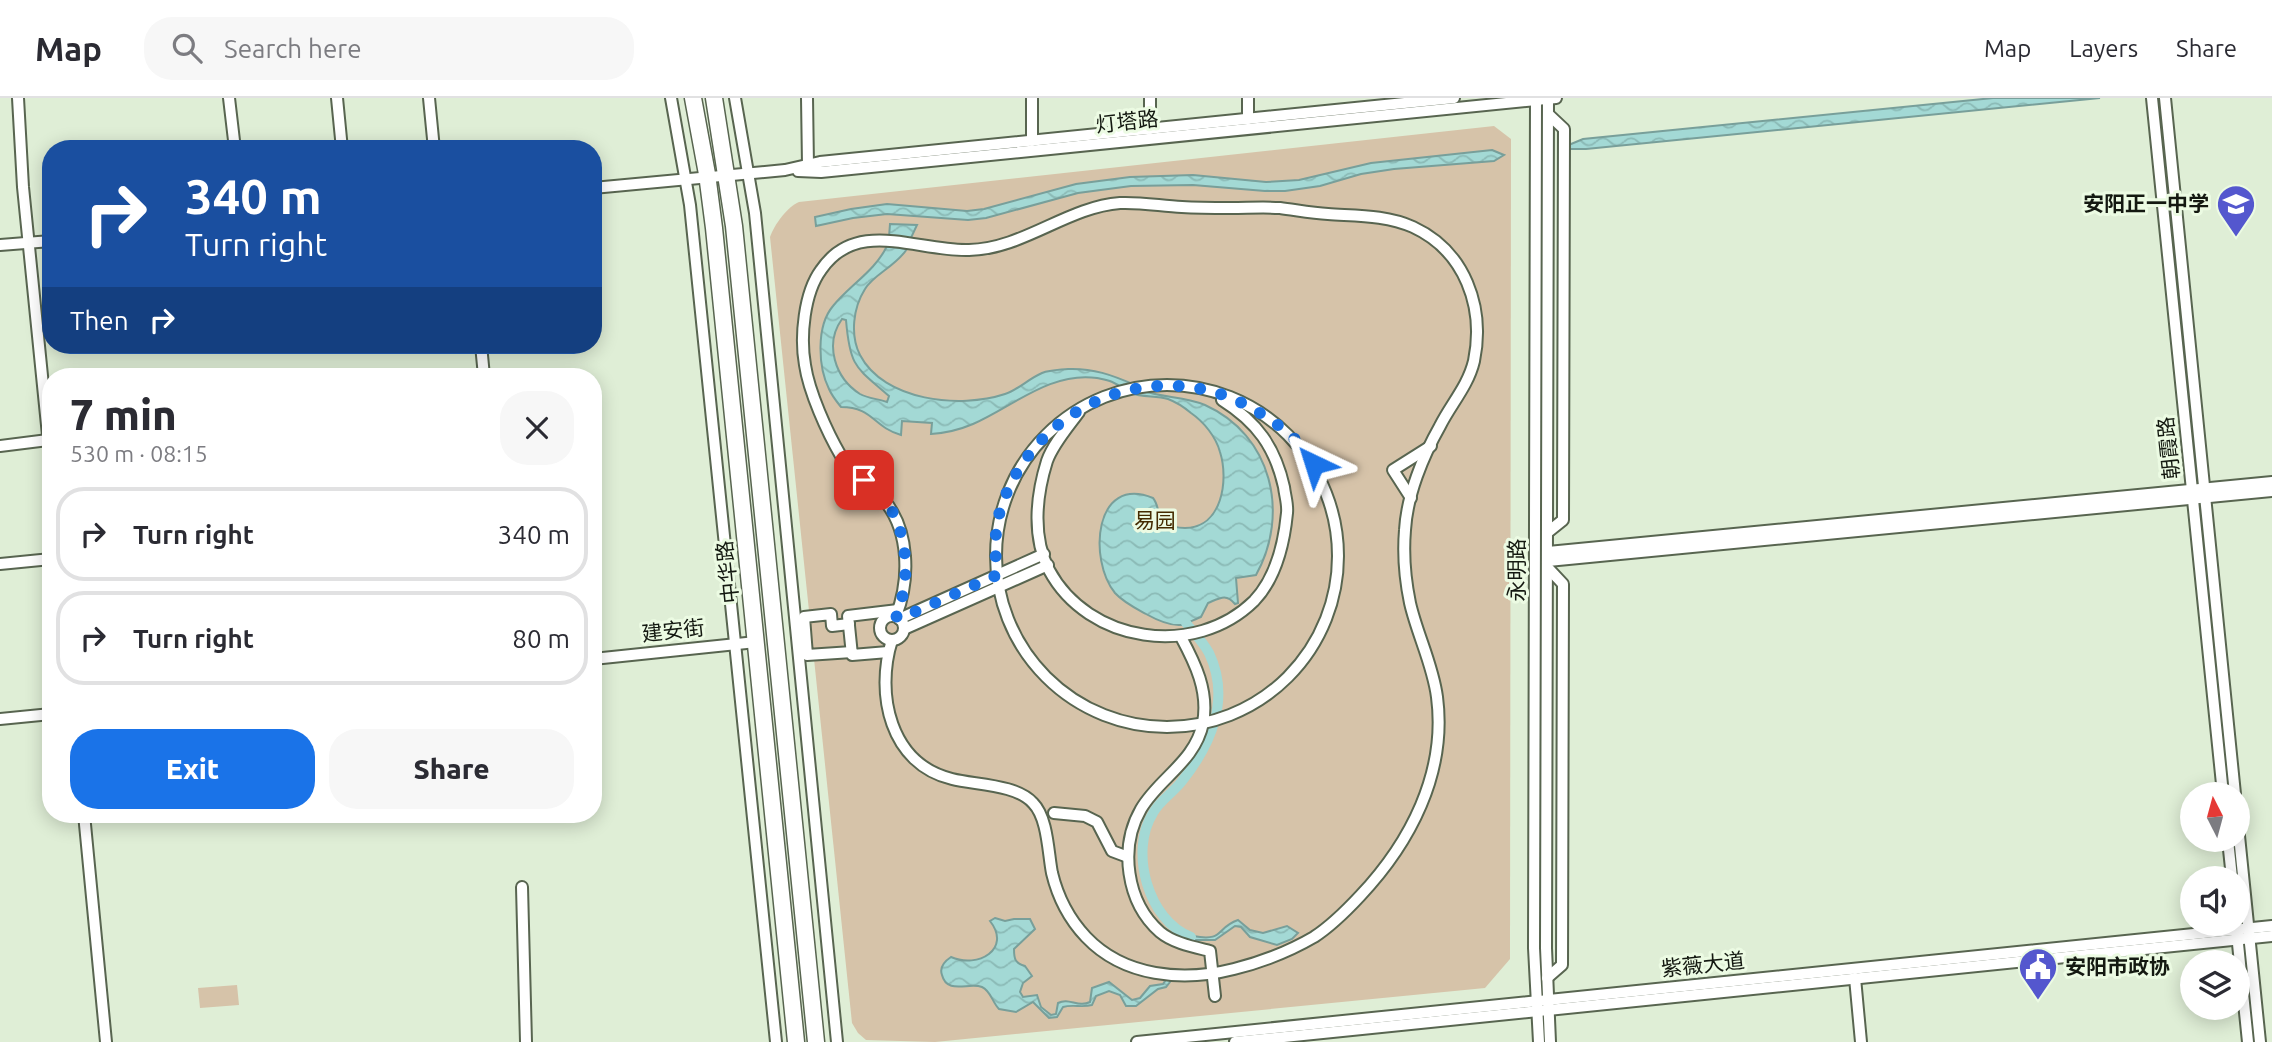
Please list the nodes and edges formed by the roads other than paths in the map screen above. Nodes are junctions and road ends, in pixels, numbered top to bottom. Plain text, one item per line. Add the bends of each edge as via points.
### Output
1 (18, 98) edge
2 (229, 98) edge
3 (337, 98) edge
4 (429, 98) edge
5 (671, 98) edge
6 (693, 98) edge
7 (714, 98) edge
8 (735, 98) edge
9 (807, 98) edge
10 (1032, 98) edge
11 (1150, 98) edge
12 (1248, 98) edge
13 (1454, 98) edge
14 (1556, 98) edge
15 (2152, 98) edge
16 (2165, 98) edge
17 (1542, 99) edge
18 (1367, 102) edge
19 (1548, 114) junction
20 (1248, 119) junction
21 (1150, 129) junction
22 (234, 140) edge
23 (341, 140) edge
24 (433, 140) edge
25 (1032, 141) junction
26 (808, 165) junction
27 (785, 170) junction
28 (748, 173) junction
29 (727, 176) junction
30 (708, 177) junction
31 (685, 179) junction
32 (602, 187) edge
33 (42, 242) edge
34 (29, 243) junction
35 (0, 245) edge
36 (42, 378) edge
37 (1204, 390) junction
38 (1080, 410) junction
39 (42, 441) edge
40 (0, 446) edge
41 (1431, 446) junction
42 (2272, 482) edge
43 (2272, 491) edge
44 (2199, 494) junction
45 (1411, 498) junction
46 (1548, 532) junction
47 (42, 560) edge
48 (1046, 560) junction
49 (1548, 560) junction
50 (0, 564) edge
51 (997, 575) junction
52 (999, 587) junction
53 (899, 619) junction
54 (849, 624) junction
55 (1190, 634) junction
56 (892, 640) junction
57 (756, 642) junction
58 (735, 644) junction
59 (852, 652) junction
60 (888, 652) junction
61 (602, 658) edge
62 (42, 715) edge
63 (0, 719) edge
64 (1203, 723) junction
65 (2222, 782) edge
66 (2234, 782) edge
67 (1054, 813) dead end
68 (85, 823) edge
69 (1128, 857) junction
70 (522, 887) dead end
71 (2272, 926) edge
72 (2250, 930) edge
73 (2250, 933) edge
74 (2204, 936) edge
75 (2208, 936) edge
76 (2242, 936) edge
77 (2243, 936) edge
78 (2272, 936) edge
79 (1212, 974) junction
80 (1855, 978) junction
81 (1215, 996) dead end
82 (1542, 1006) junction
83 (106, 1042) edge
84 (526, 1042) edge
85 (776, 1042) edge
86 (796, 1042) edge
87 (816, 1042) edge
88 (837, 1042) edge
89 (1138, 1042) edge
90 (1235, 1042) edge
91 (1539, 1042) edge
92 (1550, 1042) edge
93 (1861, 1042) edge
94 (2248, 1042) edge
95 (2260, 1042) edge

1 - 34 street
2 - 22 street
3 - 23 street
4 - 24 street
5 - 31 street
6 - 30 highway, 中华路
7 - 29 highway, 中华路
8 - 28 street
9 - 26 street
10 - 25 street
11 - 21 street
12 - 20 street
13 - 18 street, 灯塔路
14 - 17 street, 灯塔路
15 - 44 street, 朝霞路
16 - 44 street, 朝霞路
17 - 19 street, 永明路
17 - 27 street, 灯塔路 via 821,172
17 - 82 street, 永明路
18 - 20 street, 灯塔路
19 - 46 street, 永明路
19 - 46 street via 1564,129 1563,520
20 - 21 street, 灯塔路
21 - 25 street, 灯塔路
25 - 26 street, 灯塔路
26 - 27 street, 灯塔路
27 - 28 street, 灯塔路
28 - 29 street, 灯塔路
28 - 88 street
29 - 30 street, 灯塔路
29 - 87 highway, 中华路
30 - 31 street, 灯塔路
30 - 57 highway, 中华路
31 - 32 street, 灯塔路
31 - 58 street
33 - 34 street
34 - 35 street
34 - 36 street
37 - 38 street via 1143,386
37 - 55 street via 1243,414 1261,432 1278,463 1288,507 1274,571 1254,600 1233,616
37 - 64 street via 1245,403 1307,450 1322,477 1336,528 1337,554 1329,612 1302,662 1285,683 1263,699 1240,713
38 - 48 street via 1048,459 1037,503
38 - 51 street via 1044,436 1010,484 999,513
39 - 40 street
41 - 45 street
41 - 45 street via 1393,470
41 - 53 street via 1474,363 1477,315 1467,278 1448,252 1415,228 1378,217 1137,202 1104,205 1011,243 972,251 863,240 847,246 822,267 810,293 804,365 824,424 845,462 887,503 902,533 905,574
42 - 44 street
43 - 44 street
44 - 49 street
44 - 65 street, 朝霞路
44 - 66 street, 朝霞路
45 - 79 street via 1403,555 1410,603 1437,696 1437,746 1423,804 1404,842 1378,877 1317,935 1281,953
46 - 49 street, 永明路
47 - 50 street
48 - 51 street
48 - 52 street
48 - 55 street via 1074,603 1107,626 1152,637
49 - 82 street, 永明路 via 1547,978
51 - 52 street
51 - 53 street
52 - 53 street
52 - 64 street via 1016,636 1035,668 1082,706 1151,727
53 - 54 street via 848,615
53 - 56 street via 900,637
53 - 56 street via 888,616 881,622 884,637
54 - 59 street
54 - 59 street via 832,626 831,614 804,617 807,655
55 - 64 street via 1204,692
56 - 60 street
57 - 58 street, 建安街
57 - 86 highway, 中华路
58 - 61 street, 建安街
58 - 85 street
59 - 60 street
60 - 79 street via 886,703 906,751 923,768 951,779 1009,789 1033,802 1044,824 1053,878 1067,914 1083,934 1105,955 1127,966 1161,974
62 - 63 street
64 - 69 street via 1177,771 1141,809 1128,839
67 - 69 street via 1097,822 1112,851
68 - 83 street
69 - 79 street via 1128,871 1141,907 1161,932 1210,951
70 - 84 street
71 - 72 street, 紫薇大道
73 - 78 street, 紫薇大道
74 - 82 street, 紫薇大道
75 - 80 street, 紫薇大道
76 - 94 street
77 - 95 street
79 - 81 street
80 - 82 street, 紫薇大道
80 - 93 street
82 - 89 street, 紫薇大道
82 - 90 street, 紫薇大道
82 - 91 street, 永明路
82 - 92 street, 永明路

